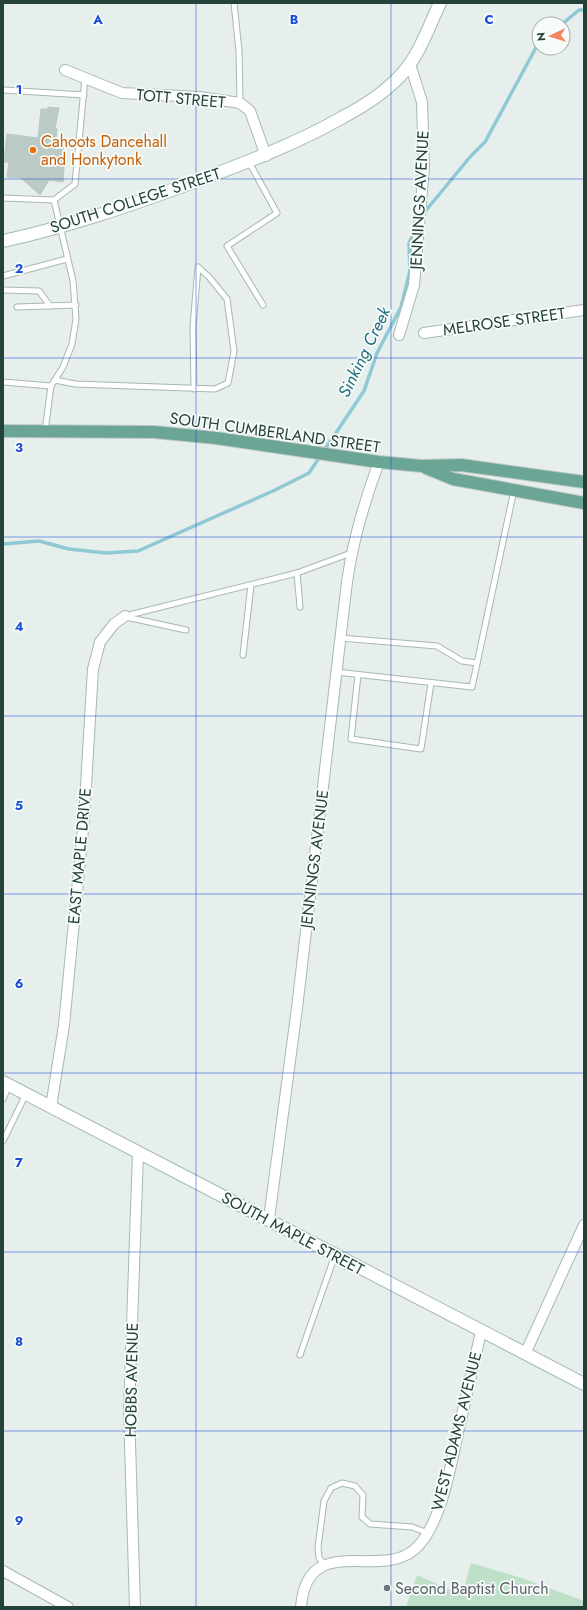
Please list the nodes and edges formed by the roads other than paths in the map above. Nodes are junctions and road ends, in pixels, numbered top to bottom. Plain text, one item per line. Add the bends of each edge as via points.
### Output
1 (234, 3) edge
2 (440, 3) edge
3 (410, 64) junction
4 (65, 70) dead end
5 (85, 78) junction
6 (3, 90) edge
7 (84, 95) junction
8 (240, 103) junction
9 (266, 156) junction
10 (249, 162) junction
11 (3, 198) edge
12 (54, 200) junction
13 (59, 227) junction
14 (3, 241) edge
15 (67, 259) junction
16 (3, 276) edge
17 (3, 290) edge
18 (76, 305) junction
19 (262, 305) dead end
20 (50, 306) junction
21 (17, 307) dead end
22 (584, 310) edge
23 (424, 333) dead end
24 (399, 335) dead end
25 (55, 380) junction
26 (3, 382) edge
27 (51, 386) junction
28 (194, 389) junction
29 (3, 431) edge
30 (46, 431) junction
31 (379, 462) junction
32 (422, 466) junction
33 (584, 482) edge
34 (514, 490) junction
35 (584, 503) edge
36 (351, 553) junction
37 (297, 573) junction
38 (251, 585) junction
39 (300, 607) dead end
40 (125, 616) junction
41 (186, 630) dead end
42 (340, 638) junction
43 (243, 655) dead end
44 (477, 663) junction
45 (336, 672) junction
46 (358, 675) junction
47 (431, 683) junction
48 (6, 1084) edge
49 (26, 1094) junction
50 (3, 1099) edge
51 (51, 1107) junction
52 (3, 1141) edge
53 (138, 1153) junction
54 (268, 1219) junction
55 (584, 1224) edge
56 (335, 1255) junction
57 (481, 1332) junction
58 (525, 1354) junction
59 (300, 1355) dead end
60 (584, 1384) edge
61 (428, 1533) junction
62 (325, 1566) junction
63 (3, 1571) edge
64 (68, 1607) edge
65 (135, 1607) edge
66 (301, 1607) edge

1 - 8 lane via 239,51
2 - 3 street, SOUTH COLLEGE STREET
3 - 9 street, SOUTH COLLEGE STREET via 399,78 372,101 323,129
3 - 24 street, JENNINGS AVENUE via 422,102 424,167 414,285
4 - 5 street, TOTT STREET
5 - 7 lane
5 - 8 street, TOTT STREET via 122,93
6 - 7 lane
7 - 12 lane via 75,184
8 - 9 street, TOTT STREET via 250,111
9 - 10 street, SOUTH COLLEGE STREET
10 - 13 street, SOUTH COLLEGE STREET
10 - 19 lane via 277,212 227,246
11 - 12 lane
12 - 13 lane
13 - 14 street, SOUTH COLLEGE STREET
13 - 15 lane
15 - 16 lane
15 - 18 lane
17 - 20 lane via 39,291
18 - 20 lane
18 - 25 lane via 72,344
20 - 21 lane
22 - 23 street, MELROSE STREET
25 - 27 lane
25 - 28 lane via 75,384
26 - 27 lane
27 - 30 lane
28 - 28 lane via 215,389 228,383 234,351 227,299 198,267 193,327
29 - 30 main road, SOUTH CUMBERLAND STREET
30 - 31 main road, SOUTH CUMBERLAND STREET via 154,432 253,442
31 - 32 main road, SOUTH CUMBERLAND STREET
31 - 36 street, JENNINGS AVENUE via 365,500
32 - 33 main road, SOUTH CUMBERLAND STREET via 461,465
32 - 34 main road, SOUTH CUMBERLAND STREET via 453,479
34 - 35 main road, SOUTH CUMBERLAND STREET
34 - 44 lane
36 - 37 lane
36 - 42 street, JENNINGS AVENUE
37 - 38 lane
37 - 39 lane
38 - 40 lane
38 - 43 lane
40 - 41 lane
40 - 51 street, EAST MAPLE DRIVE via 114,624 100,642 93,669 84,819 64,1024
42 - 44 lane via 437,646 462,661
42 - 45 street, JENNINGS AVENUE
44 - 47 lane via 472,687
45 - 46 lane
45 - 54 street, JENNINGS AVENUE via 290,1060
46 - 47 lane
46 - 47 lane via 351,739 421,749
48 - 49 street, SOUTH MAPLE STREET
48 - 50 lane
49 - 51 street, SOUTH MAPLE STREET
49 - 52 lane
51 - 53 street, SOUTH MAPLE STREET
53 - 54 street, SOUTH MAPLE STREET
53 - 65 street, HOBBS AVENUE via 130,1410
54 - 56 street, SOUTH MAPLE STREET
55 - 58 street
56 - 57 street, SOUTH MAPLE STREET
56 - 59 lane
57 - 58 street, SOUTH MAPLE STREET
57 - 61 street, WEST ADAMS AVENUE via 444,1493
58 - 60 street, SOUTH MAPLE STREET
61 - 62 street, WEST ADAMS AVENUE via 421,1544 404,1556 381,1561 338,1560
61 - 62 lane via 412,1527 370,1524 362,1517 363,1495 354,1486 342,1483 331,1488 324,1501 318,1547 319,1558
62 - 66 street, WEST ADAMS AVENUE via 311,1576 305,1586
63 - 64 street

